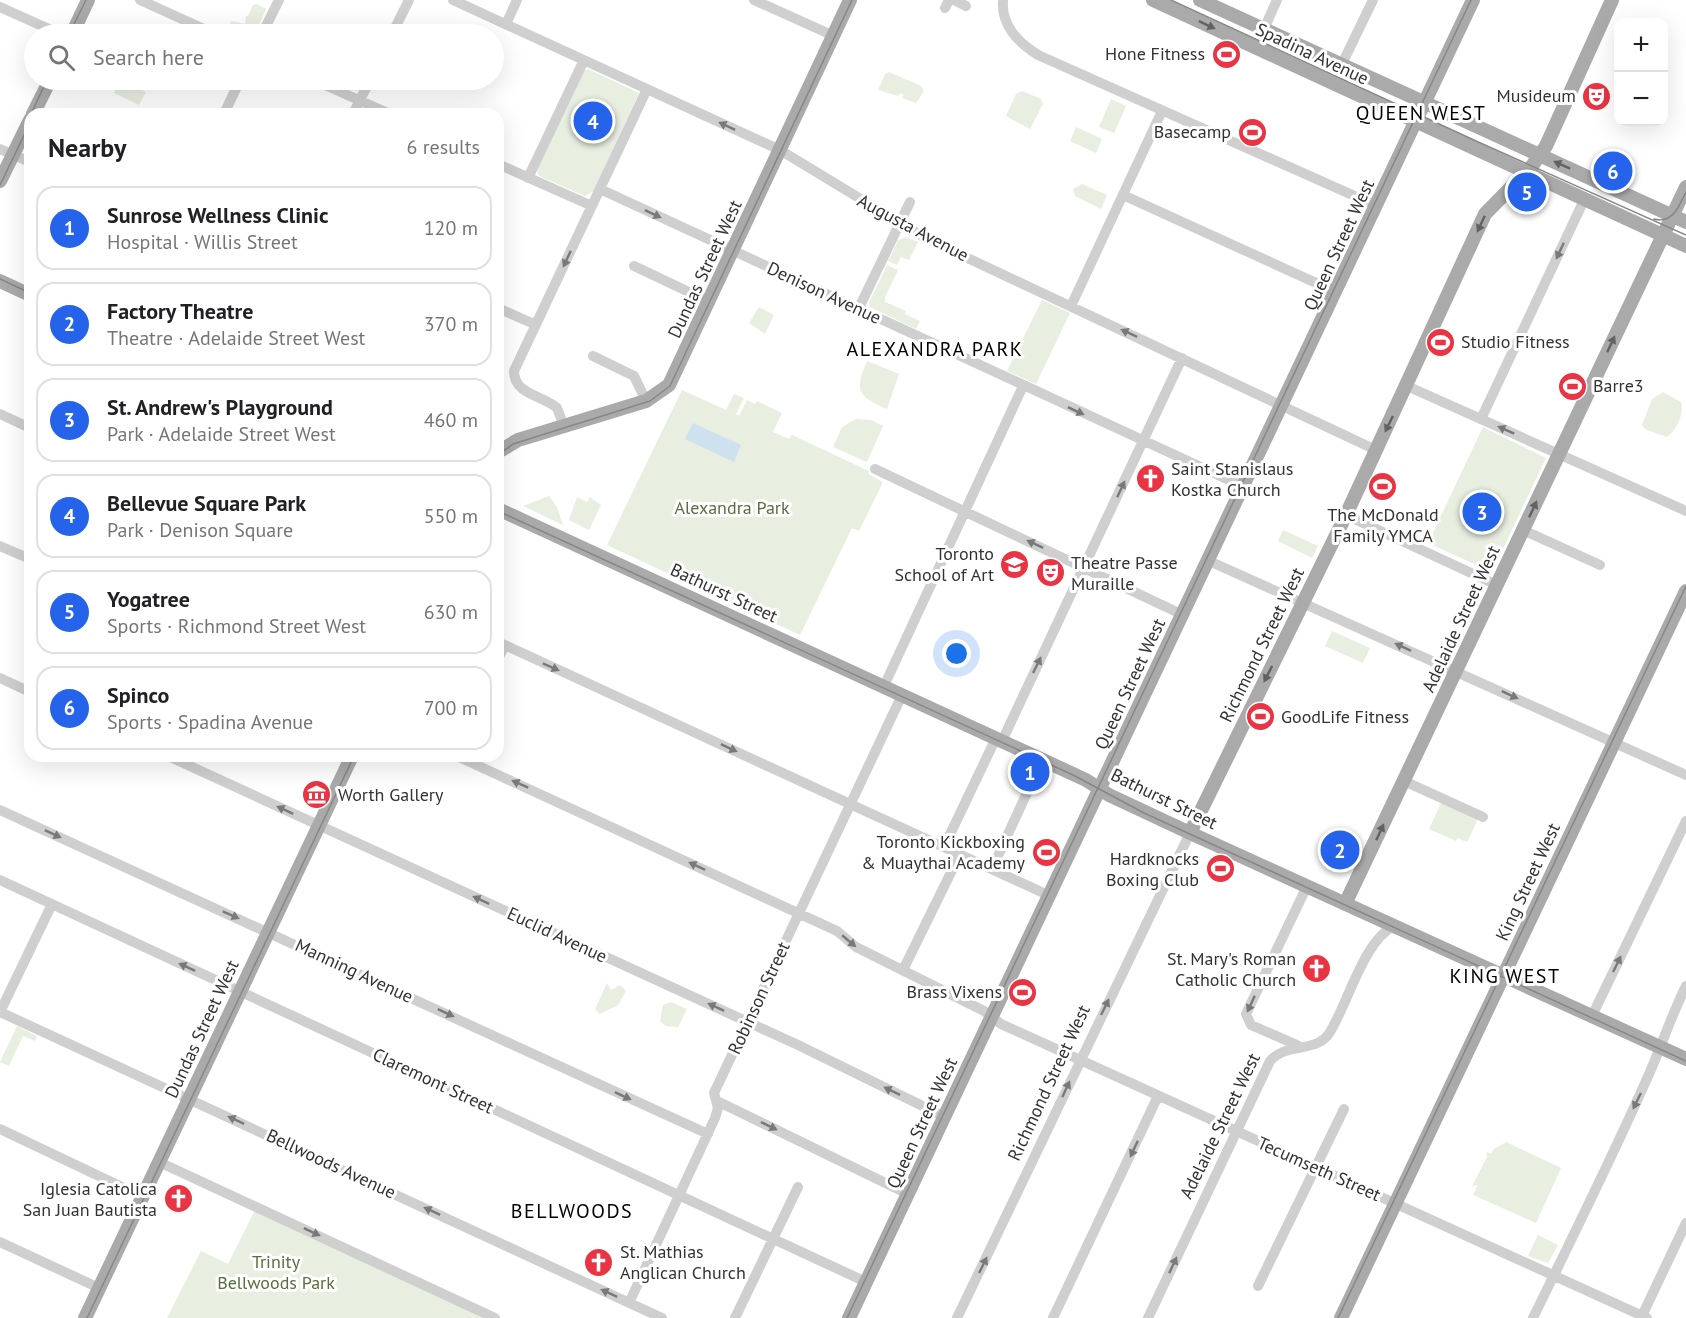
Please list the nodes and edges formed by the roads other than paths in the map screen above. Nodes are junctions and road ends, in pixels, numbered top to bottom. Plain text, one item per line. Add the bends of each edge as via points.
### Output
1 (88, 0) edge
2 (279, 0) edge
3 (409, 0) edge
4 (453, 0) edge
5 (517, 0) edge
6 (754, 0) edge
7 (850, 0) edge
8 (1004, 0) edge
9 (1153, 0) edge
10 (1200, 0) edge
11 (1277, 0) edge
12 (1373, 0) edge
13 (1473, 0) edge
14 (1612, 0) edge
15 (142, 1) edge
16 (949, 3) edge
17 (966, 6) dead end
18 (0, 7) edge
19 (38, 24) edge
20 (77, 24) edge
21 (193, 24) edge
22 (267, 24) edge
23 (397, 24) edge
24 (506, 24) junction
25 (1263, 30) junction
26 (834, 36) junction
27 (584, 60) junction
28 (1341, 66) junction
29 (647, 89) junction
30 (45, 90) edge
31 (235, 90) edge
32 (337, 90) edge
33 (365, 90) edge
34 (360, 100) junction
35 (1425, 104) junction
36 (36, 108) edge
37 (227, 108) edge
38 (356, 108) edge
39 (377, 108) edge
40 (1162, 111) junction
41 (1416, 123) junction
42 (24, 128) edge
43 (780, 150) junction
44 (6, 152) edge
45 (1540, 156) junction
46 (24, 160) edge
47 (504, 167) edge
48 (1526, 172) junction
49 (528, 178) junction
50 (0, 181) edge
51 (1686, 186) edge
52 (600, 189) junction
53 (1123, 195) junction
54 (1585, 198) junction
55 (910, 202) dead end
56 (592, 206) junction
57 (1377, 206) junction
58 (1672, 216) junction
59 (1686, 222) edge
60 (899, 224) junction
61 (1663, 235) junction
62 (1686, 246) edge
63 (733, 251) junction
64 (634, 266) dead end
65 (0, 281) edge
66 (24, 292) edge
67 (1336, 292) junction
68 (710, 302) junction
69 (1071, 306) junction
70 (858, 310) junction
71 (504, 311) edge
72 (536, 325) junction
73 (593, 356) dead end
74 (1182, 358) junction
75 (1023, 386) junction
76 (1407, 386) junction
77 (646, 401) junction
78 (1282, 405) junction
79 (0, 414) edge
80 (1481, 419) junction
81 (24, 425) edge
82 (564, 426) junction
83 (1143, 441) junction
84 (504, 448) edge
85 (1376, 450) junction
86 (1559, 454) junction
87 (875, 470) dead end
88 (1244, 487) junction
89 (963, 510) junction
90 (504, 512) edge
91 (1686, 512) edge
92 (1346, 515) junction
93 (1523, 530) junction
94 (0, 546) edge
95 (24, 557) edge
96 (1209, 561) junction
97 (1600, 565) dead end
98 (1084, 567) junction
99 (1497, 585) junction
100 (1686, 591) edge
101 (1304, 602) junction
102 (1183, 615) junction
103 (504, 645) edge
104 (1456, 671) junction
105 (0, 678) edge
106 (884, 687) junction
107 (24, 689) edge
108 (902, 695) junction
109 (999, 740) junction
110 (1615, 742) junction
111 (1042, 760) junction
112 (181, 762) edge
113 (349, 762) edge
114 (470, 762) edge
115 (1686, 775) edge
116 (1404, 781) junction
117 (1100, 789) junction
118 (849, 804) junction
119 (0, 810) edge
120 (1483, 817) dead end
121 (1686, 821) edge
122 (320, 825) junction
123 (1190, 833) junction
124 (944, 847) junction
125 (960, 854) junction
126 (992, 869) junction
127 (0, 880) edge
128 (1307, 886) junction
129 (1050, 896) junction
130 (1346, 903) junction
131 (52, 904) junction
132 (799, 913) junction
133 (1394, 926) junction
134 (269, 932) junction
135 (903, 970) junction
136 (1504, 976) junction
137 (1686, 986) edge
138 (240, 992) junction
139 (0, 1012) edge
140 (1592, 1016) junction
141 (992, 1017) junction
142 (747, 1022) junction
143 (1300, 1047) junction
144 (1661, 1047) junction
145 (1686, 1059) edge
146 (1079, 1060) junction
147 (1158, 1096) junction
148 (189, 1100) junction
149 (717, 1101) junction
150 (1344, 1109) dead end
151 (945, 1117) junction
152 (0, 1129) edge
153 (1237, 1132) junction
154 (708, 1134) junction
155 (159, 1162) junction
156 (1315, 1167) junction
157 (798, 1187) dead end
158 (908, 1194) junction
159 (681, 1195) junction
160 (143, 1197) junction
161 (1395, 1204) junction
162 (1686, 1223) edge
163 (774, 1239) junction
164 (0, 1242) edge
165 (1553, 1276) junction
166 (866, 1282) junction
167 (1258, 1286) dead end
168 (99, 1288) junction
169 (629, 1303) junction
170 (852, 1317) edge
171 (1644, 1317) edge
172 (85, 1318) edge
173 (495, 1318) edge
174 (662, 1318) edge
175 (735, 1318) edge
176 (957, 1318) edge
177 (1053, 1318) edge
178 (1148, 1318) edge
179 (1341, 1318) edge
180 (1533, 1318) edge

1 - 20 main road
2 - 22 street
3 - 23 street
4 - 24 street, Augusta Avenue
5 - 24 street
6 - 26 street
7 - 26 main road, Dundas Street West
8 - 40 street via 1004,18 1018,40 1038,55
9 -> 41 main road, Spadina Avenue
10 - 25 main road, Spadina Avenue
11 - 25 street
12 - 28 street
13 - 35 main road, Queen Street West
14 - 45 main road, Richmond Street West
15 - 21 street
16 - 17 street
18 - 19 street
24 - 27 street, Augusta Avenue
25 - 28 main road, Spadina Avenue
26 - 43 main road, Dundas Street West
27 - 29 street, Augusta Avenue
27 - 49 street
28 - 35 main road, Spadina Avenue
43 -> 29 street, Augusta Avenue
29 - 52 street
30 - 36 main road
31 - 37 street
32 - 34 street
33 - 34 street
34 - 38 street
34 - 39 street
35 - 41 main road, Queen Street West
35 - 45 main road, Spadina Avenue
40 - 53 street
40 - 57 street
41 - 48 main road, Spadina Avenue
41 - 57 main road, Queen Street West
42 - 44 main road
43 - 60 street, Augusta Avenue
43 - 63 main road, Dundas Street West
44 - 46 street
44 - 50 main road
45 - 48 main road, Richmond Street West
58 -> 45 main road, Spadina Avenue
47 - 49 street
48 - 54 main road, Spadina Avenue
48 -> 76 main road, Richmond Street West via 1485,214
49 - 56 street
51 - 58 main road, Adelaide Street West
52 - 56 street
52 -> 63 street, Denison Avenue
53 - 67 street
53 - 69 street
54 - 61 main road, Spadina Avenue
54 -> 80 street
55 - 60 street
56 -> 72 street
57 - 67 main road, Queen Street West
58 - 59 main road, Spadina Avenue
58 - 61 main road, Adelaide Street West
60 - 69 street, Augusta Avenue
60 - 70 street
61 - 62 main road, Spadina Avenue
86 -> 61 main road, Adelaide Street West
63 - 68 main road, Dundas Street West
63 - 70 street, Denison Avenue
64 - 68 street
65 - 66 main road
67 - 78 main road, Queen Street West
68 - 77 main road, Dundas Street West via 671,381
74 -> 69 street, Augusta Avenue
70 - 75 street, Denison Avenue
71 - 72 street
72 - 82 street via 514,371 514,380 521,389 557,408
73 - 77 street via 634,376
74 - 78 street, Augusta Avenue
74 - 83 street
75 -> 83 street, Denison Avenue
75 - 89 street
76 - 80 street
76 -> 85 main road, Richmond Street West
77 - 82 main road, Dundas Street West
78 - 85 street, Augusta Avenue
78 - 88 main road, Queen Street West
79 - 81 street
86 -> 80 street
82 - 84 main road, Dundas Street West
83 - 88 street, Denison Avenue
98 -> 83 street
85 - 92 main road, Richmond Street West
86 - 91 street
93 -> 86 main road, Adelaide Street West
87 - 89 street
88 - 96 main road, Queen Street West
98 -> 89 street
89 - 106 street
90 - 106 main road, Bathurst Street
92 - 99 street
92 - 101 main road, Richmond Street West
93 - 97 street
93 - 99 main road, Adelaide Street West
94 - 95 street
96 - 101 street
96 - 102 main road, Queen Street West
98 - 102 street
109 -> 98 street
99 - 104 main road, Adelaide Street West
100 - 110 main road, King Street West
104 -> 101 street
101 -> 123 main road, Richmond Street West
102 - 117 main road, Queen Street West
103 -> 118 street
104 -> 110 street
104 - 116 main road, Adelaide Street West
105 - 107 street
106 - 108 main road, Bathurst Street
108 - 109 main road, Bathurst Street
108 - 118 street, Robinson Street
109 - 111 main road, Bathurst Street
109 - 124 street
110 - 115 street
110 - 136 main road, King Street West
111 - 117 main road, Bathurst Street
111 - 126 street
122 -> 112 street, Euclid Avenue
113 - 122 main road, Dundas Street West
132 -> 114 street, Tecumseth Street
116 - 120 street
130 -> 116 main road, Adelaide Street West
117 - 123 main road, Bathurst Street
117 - 129 main road, Queen Street West
118 - 124 street
118 - 132 street, Robinson Street
119 -> 134 street, Manning Avenue
140 -> 121 street
122 - 134 main road, Dundas Street West
142 -> 122 street, Euclid Avenue
123 - 128 main road, Bathurst Street
146 -> 123 street, Richmond Street West
124 - 125 street
125 - 126 street
125 - 135 street
126 - 129 street
127 - 131 street, Claremont Street
128 - 130 main road, Bathurst Street
128 -> 143 street via 1246,1014 1251,1025
129 - 141 main road, Queen Street West
130 - 133 main road, Bathurst Street
138 -> 131 street, Claremont Street
131 - 139 street
132 -> 135 street, Tecumseth Street
132 - 142 street, Robinson Street
133 - 136 main road, Bathurst Street
133 - 143 street, Adelaide Street West via 1376,939 1329,1033 1322,1041
134 - 138 main road, Dundas Street West
134 -> 154 street, Manning Avenue
135 - 141 street, Tecumseth Street
136 - 140 main road, Bathurst Street
136 - 161 main road, King Street West
137 - 144 street
138 - 148 main road, Dundas Street West
138 - 159 street, Claremont Street
139 - 148 street, Bellwoods Avenue
140 - 144 main road, Bathurst Street
141 - 146 street, Tecumseth Street
141 - 151 main road, Queen Street West
142 - 149 street, Robinson Street via 714,1093
151 -> 142 street, Euclid Avenue
143 - 153 street, Adelaide Street West via 1288,1048 1270,1061
144 - 145 main road, Bathurst Street
144 -> 165 street
146 - 147 street, Tecumseth Street
176 -> 146 street, Richmond Street West
147 - 153 street, Tecumseth Street
147 -> 177 street
148 - 155 main road, Dundas Street West
169 -> 148 street, Bellwoods Avenue
149 - 154 street, Robinson Street
149 -> 158 street
150 - 156 street
151 - 158 main road, Queen Street West
152 - 160 street
153 - 156 street, Tecumseth Street
178 -> 153 street, Adelaide Street West
154 - 159 street, Robinson Street
155 - 160 main road, Dundas Street West
155 -> 173 street
156 - 161 street, Tecumseth Street
156 - 167 street
157 - 163 street
158 - 166 main road, Queen Street West
159 - 163 street, Claremont Street
159 - 169 street, Robinson Street
160 - 168 main road, Dundas Street West
161 - 165 street, Tecumseth Street
161 - 179 main road, King Street West
162 - 171 street
163 - 166 street, Claremont Street
163 - 175 street
164 - 168 street
165 - 171 street, Tecumseth Street
165 - 180 street
166 - 170 main road, Queen Street West
168 - 172 main road, Dundas Street West
169 - 174 street, Bellwoods Avenue

